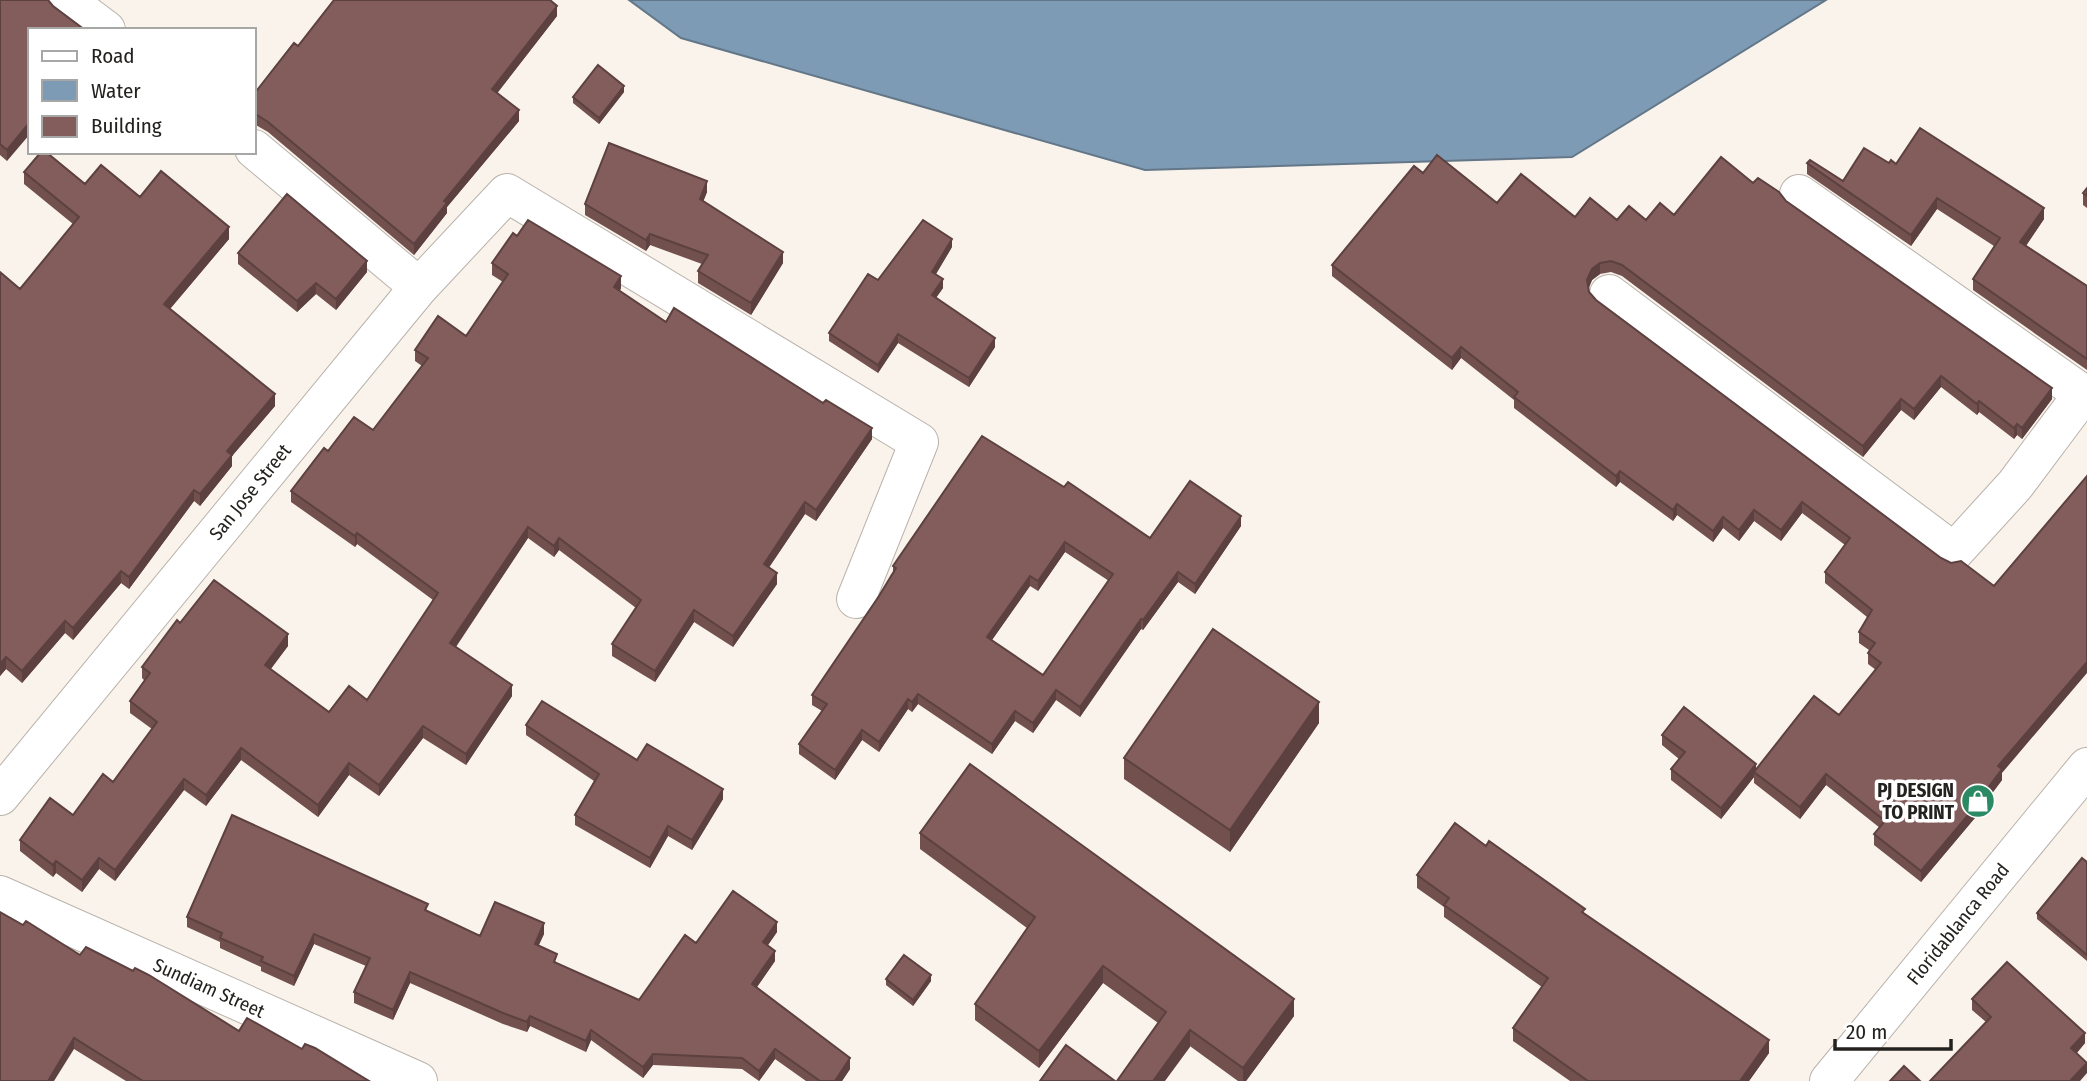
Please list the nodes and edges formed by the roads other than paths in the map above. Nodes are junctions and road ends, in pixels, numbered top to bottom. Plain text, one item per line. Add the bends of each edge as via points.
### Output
1 (66, 0) edge
2 (103, 28) edge
3 (256, 151) edge
4 (1799, 194) dead end
5 (419, 287) junction
6 (1609, 294) dead end
7 (2085, 396) edge
8 (856, 599) dead end
9 (2087, 767) edge
10 (0, 796) edge
11 (0, 895) edge
12 (418, 1081) edge
13 (1829, 1081) edge

1 - 2 street
3 - 5 street
4 - 7 street
5 - 8 street, San Jose Street via 507,193 919,442
5 - 10 street, San Jose Street
6 - 7 street via 1954,552 2015,485
9 - 13 street, Floridablanca Road
11 - 12 street, Sundiam Street

